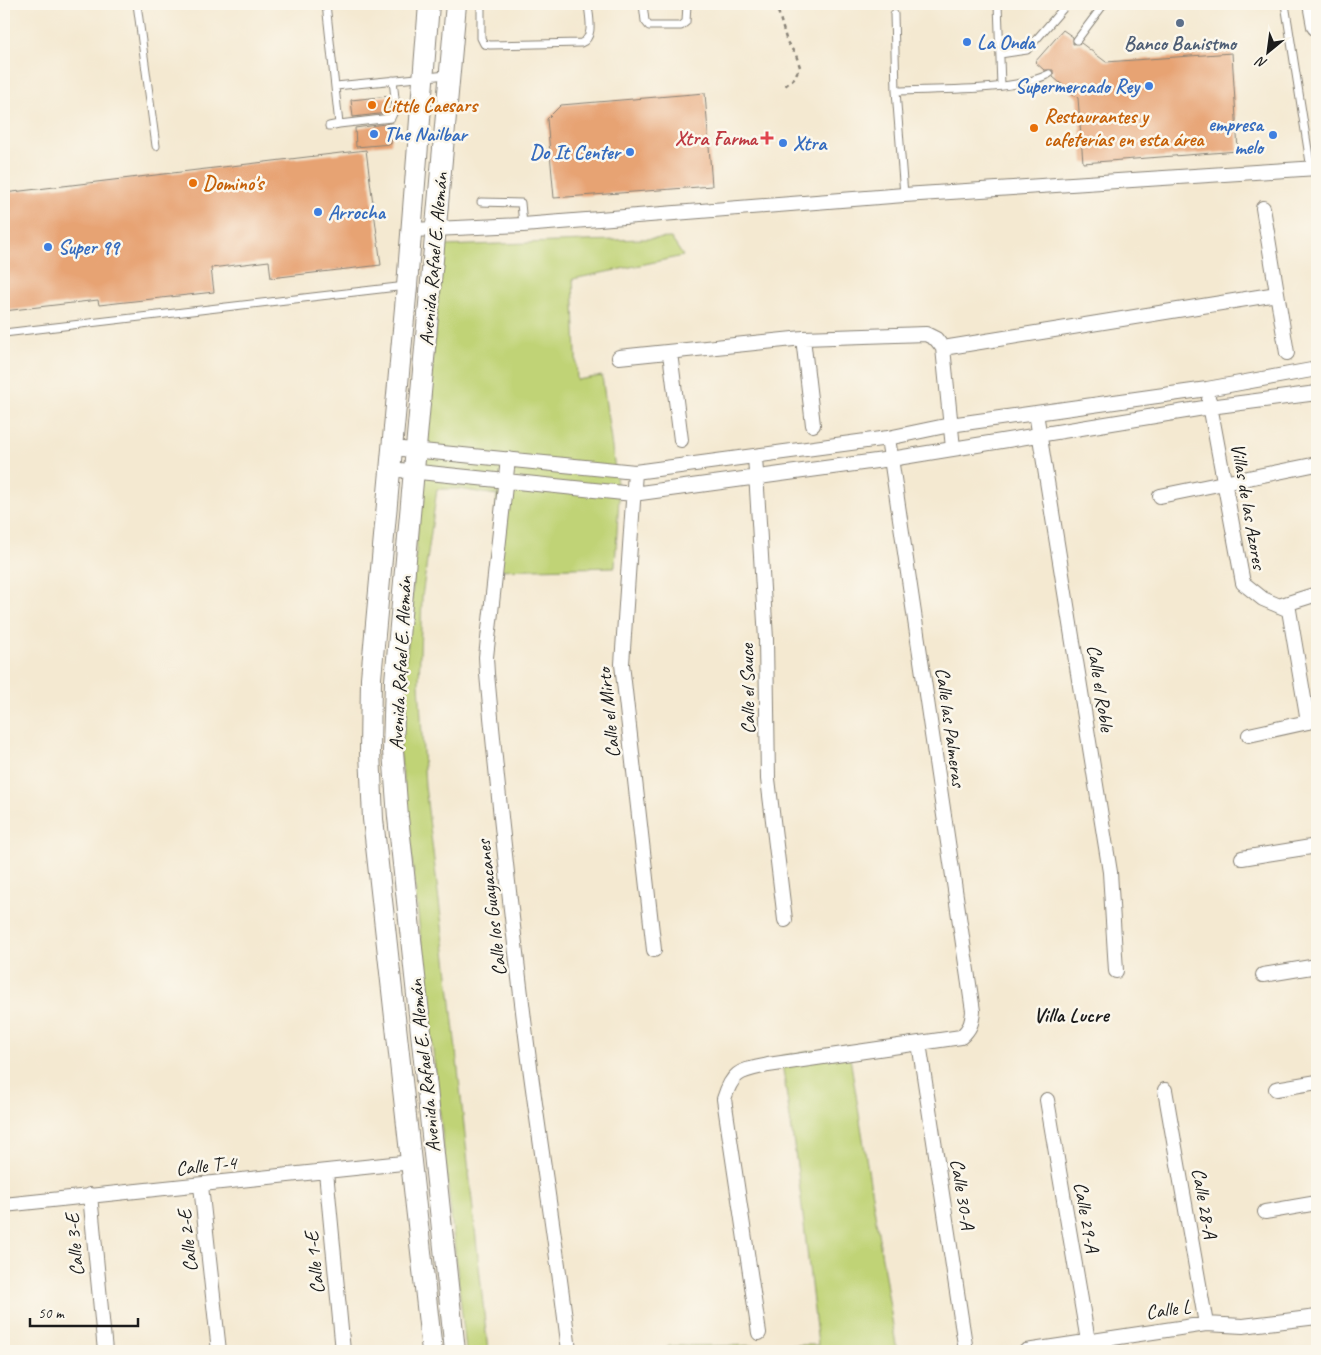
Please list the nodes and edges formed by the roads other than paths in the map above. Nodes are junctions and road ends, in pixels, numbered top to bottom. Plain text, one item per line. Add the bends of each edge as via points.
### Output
1 (138, 4) edge
2 (326, 4) edge
3 (429, 4) edge
4 (456, 4) edge
5 (481, 4) edge
6 (588, 4) edge
7 (643, 4) edge
8 (687, 4) edge
9 (998, 4) edge
10 (1067, 4) edge
11 (1104, 4) edge
12 (1285, 4) edge
13 (894, 14) dead end
14 (1077, 40) dead end
15 (1000, 54) junction
16 (450, 74) junction
17 (1049, 74) dead end
18 (422, 77) junction
19 (393, 80) junction
20 (336, 86) junction
21 (1001, 86) junction
22 (896, 91) junction
23 (339, 124) junction
24 (329, 126) dead end
25 (156, 146) dead end
26 (1314, 169) edge
27 (904, 195) junction
28 (481, 202) dead end
29 (1263, 208) dead end
30 (523, 225) junction
31 (412, 230) junction
32 (436, 230) junction
33 (407, 286) junction
34 (1277, 294) junction
35 (4, 333) edge
36 (803, 338) junction
37 (943, 348) junction
38 (670, 353) junction
39 (1287, 353) dead end
40 (619, 357) dead end
41 (1317, 369) edge
42 (1207, 389) junction
43 (1317, 393) edge
44 (1210, 407) junction
45 (1036, 413) junction
46 (813, 425) dead end
47 (950, 425) junction
48 (1040, 436) junction
49 (888, 438) junction
50 (681, 440) dead end
51 (392, 448) junction
52 (954, 448) junction
53 (416, 450) junction
54 (755, 456) junction
55 (508, 459) junction
56 (891, 459) junction
57 (1317, 464) edge
58 (390, 469) junction
59 (414, 471) junction
60 (634, 472) junction
61 (756, 478) junction
62 (506, 483) junction
63 (1225, 484) junction
64 (633, 494) junction
65 (1160, 496) dead end
66 (1317, 594) edge
67 (1279, 606) junction
68 (1313, 721) edge
69 (1249, 735) dead end
70 (1317, 846) edge
71 (1242, 858) dead end
72 (785, 920) dead end
73 (654, 950) dead end
74 (1317, 966) edge
75 (1116, 971) dead end
76 (1263, 975) dead end
77 (920, 1043) junction
78 (1317, 1082) edge
79 (1276, 1089) dead end
80 (1165, 1090) dead end
81 (1047, 1100) dead end
82 (412, 1162) junction
83 (326, 1172) junction
84 (201, 1186) junction
85 (90, 1195) junction
86 (1317, 1203) edge
87 (4, 1205) edge
88 (1265, 1212) dead end
89 (1317, 1317) edge
90 (1206, 1324) junction
91 (758, 1333) dead end
92 (1088, 1341) junction
93 (105, 1351) edge
94 (219, 1351) edge
95 (343, 1351) edge
96 (432, 1351) edge
97 (455, 1351) edge
98 (569, 1351) edge
99 (966, 1351) edge
100 (1026, 1351) edge

1 - 25 lane
2 - 20 lane
3 - 18 main road, Avenida Rafael E. Alemán
4 - 16 main road, Avenida Rafael E. Alemán
5 - 6 lane via 481,38 484,44 490,45 586,41 590,36
7 - 8 lane via 645,21 649,26 680,26 686,22
9 - 15 lane
10 - 15 lane via 1027,50
11 - 14 lane
12 - 26 lane
13 - 22 lane
15 - 21 lane
16 - 18 lane
16 - 32 main road, Avenida Rafael E. Alemán
17 - 21 lane via 1037,80
18 - 19 lane
18 - 31 main road, Avenida Rafael E. Alemán
19 - 20 lane
19 - 23 lane via 396,107 391,118
20 - 23 lane
21 - 22 lane
22 - 27 lane
23 - 24 lane
26 - 27 street
27 - 30 street
28 - 30 lane via 521,203
29 - 34 street
30 - 32 street
31 - 32 street
31 - 33 main road, Avenida Rafael E. Alemán
32 - 53 main road, Avenida Rafael E. Alemán
33 - 35 lane
33 - 51 main road, Avenida Rafael E. Alemán
34 - 37 street
34 - 39 street
36 - 37 street via 926,334
36 - 38 street
36 - 46 street
37 - 47 street
38 - 40 street
38 - 50 street
41 - 42 street
42 - 44 street, Villas de las Azores
42 - 45 street
43 - 44 street
44 - 48 street
44 - 63 street, Villas de las Azores
45 - 47 street
45 - 48 street, Calle el Roble
47 - 49 street
47 - 52 street
48 - 52 street
48 - 75 street, Calle el Roble via 1110,872
49 - 54 street
49 - 56 street, Calle las Palmeras
51 - 53 street
51 - 58 main road, Avenida Rafael E. Alemán
52 - 56 street
53 - 55 street
53 - 59 main road, Avenida Rafael E. Alemán
54 - 60 street
54 - 61 street, Calle el Sauce
55 - 60 street
55 - 62 street, Calle los Guayacanes
56 - 61 street
56 - 77 street, Calle las Palmeras via 973,1011 972,1022 961,1038
57 - 63 street
58 - 59 street
58 - 82 main road, Avenida Rafael E. Alemán via 371,678 370,752 373,819
59 - 62 street
59 - 97 main road, Avenida Rafael E. Alemán via 395,681 393,751
60 - 64 street, Calle el Mirto
61 - 64 street
61 - 72 street, Calle el Sauce via 766,639 768,779
62 - 64 street
62 - 98 street, Calle los Guayacanes via 486,657 487,674 526,1037
63 - 65 street
63 - 67 street, Villas de las Azores via 1243,583
64 - 73 street, Calle el Mirto via 622,664
66 - 67 street
67 - 68 street, Villas de las Azores via 1289,610
68 - 69 street
70 - 71 street
74 - 76 street
77 - 91 street via 768,1065 742,1070 733,1076 724,1099
77 - 99 street, Calle 30-A
78 - 79 street
80 - 90 street, Calle 28-A
81 - 92 street, Calle 29-A
82 - 83 street, Calle T-4
82 - 96 main road, Avenida Rafael E. Alemán
83 - 84 street, Calle T-4
83 - 95 street, Calle 1-E
84 - 85 street, Calle T-4
84 - 94 street, Calle 2-E
85 - 87 street, Calle T-4
85 - 93 street, Calle 3-E
86 - 88 street
89 - 90 street, Calle L via 1243,1326
90 - 92 street, Calle L
92 - 100 street, Calle L

